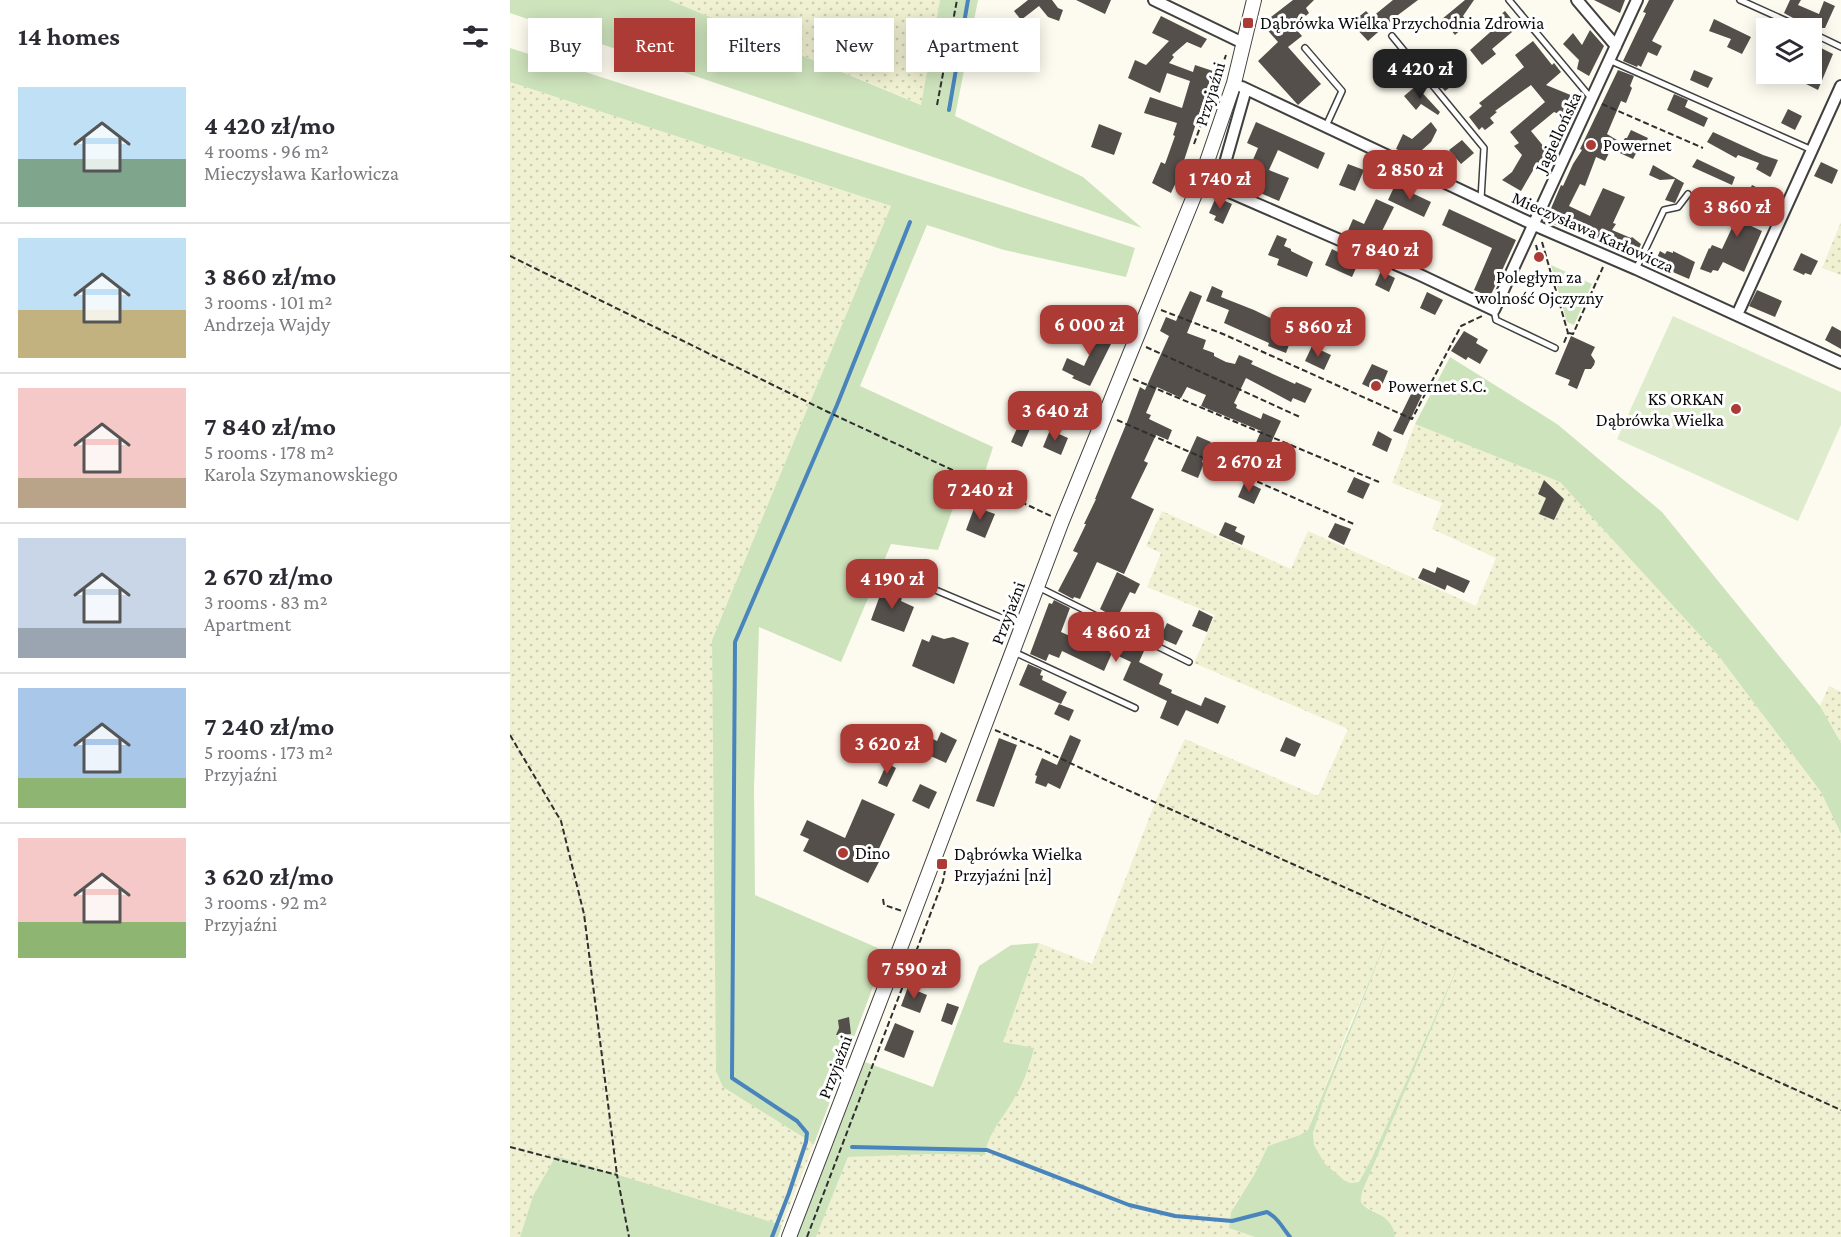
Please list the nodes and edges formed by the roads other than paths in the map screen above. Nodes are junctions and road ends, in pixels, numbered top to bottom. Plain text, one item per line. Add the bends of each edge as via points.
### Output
1 (1154, 0) edge
2 (1254, 0) edge
3 (1509, 0) edge
4 (1577, 0) edge
5 (1637, 0) edge
6 (1740, 0) edge
7 (1780, 18) edge
8 (1392, 36) dead end
9 (1822, 38) edge
10 (1238, 40) junction
11 (1616, 46) junction
12 (1841, 47) edge
13 (1305, 48) dead end
14 (1609, 60) junction
15 (1240, 86) junction
16 (1841, 86) edge
17 (1592, 99) junction
18 (1326, 126) junction
19 (1812, 150) junction
20 (1688, 194) dead end
21 (1481, 199) junction
22 (1538, 230) junction
23 (1636, 269) junction
24 (1494, 310) junction
25 (1737, 315) junction
26 (1555, 348) road end
27 (1841, 363) edge
28 (926, 586) dead end
29 (1037, 587) junction
30 (1022, 627) junction
31 (1012, 651) junction
32 (1189, 662) dead end
33 (1135, 708) dead end
34 (789, 1237) edge

1 - 10 street
2 - 10 street, Przyjaźni
3 - 17 lane
4 - 11 street
5 - 11 street, Jagiellońska
6 - 7 lane
8 - 21 lane via 1484,148
9 - 12 lane
10 - 15 street, Przyjaźni
11 - 14 street, Jagiellońska
13 - 18 lane via 1342,91
14 - 17 street, Jagiellońska
14 - 19 lane
15 - 18 street, Mieczysława Karłowicza
15 - 24 street via 1221,177 1227,191
15 - 29 street, Przyjaźni
16 - 19 street
17 - 22 street, Jagiellońska
18 - 21 street, Mieczysława Karłowicza
19 - 25 street
20 - 23 lane via 1678,207 1664,210
21 - 22 street, Mieczysława Karłowicza
22 - 23 street, Mieczysława Karłowicza
22 - 24 street, Jagiellońska
23 - 25 street, Mieczysława Karłowicza
24 - 26 lane via 1496,320
25 - 27 street, Mieczysława Karłowicza
28 - 30 lane
29 - 30 street, Przyjaźni
29 - 32 lane
30 - 31 street, Przyjaźni
31 - 33 lane
31 - 34 street, Przyjaźni

